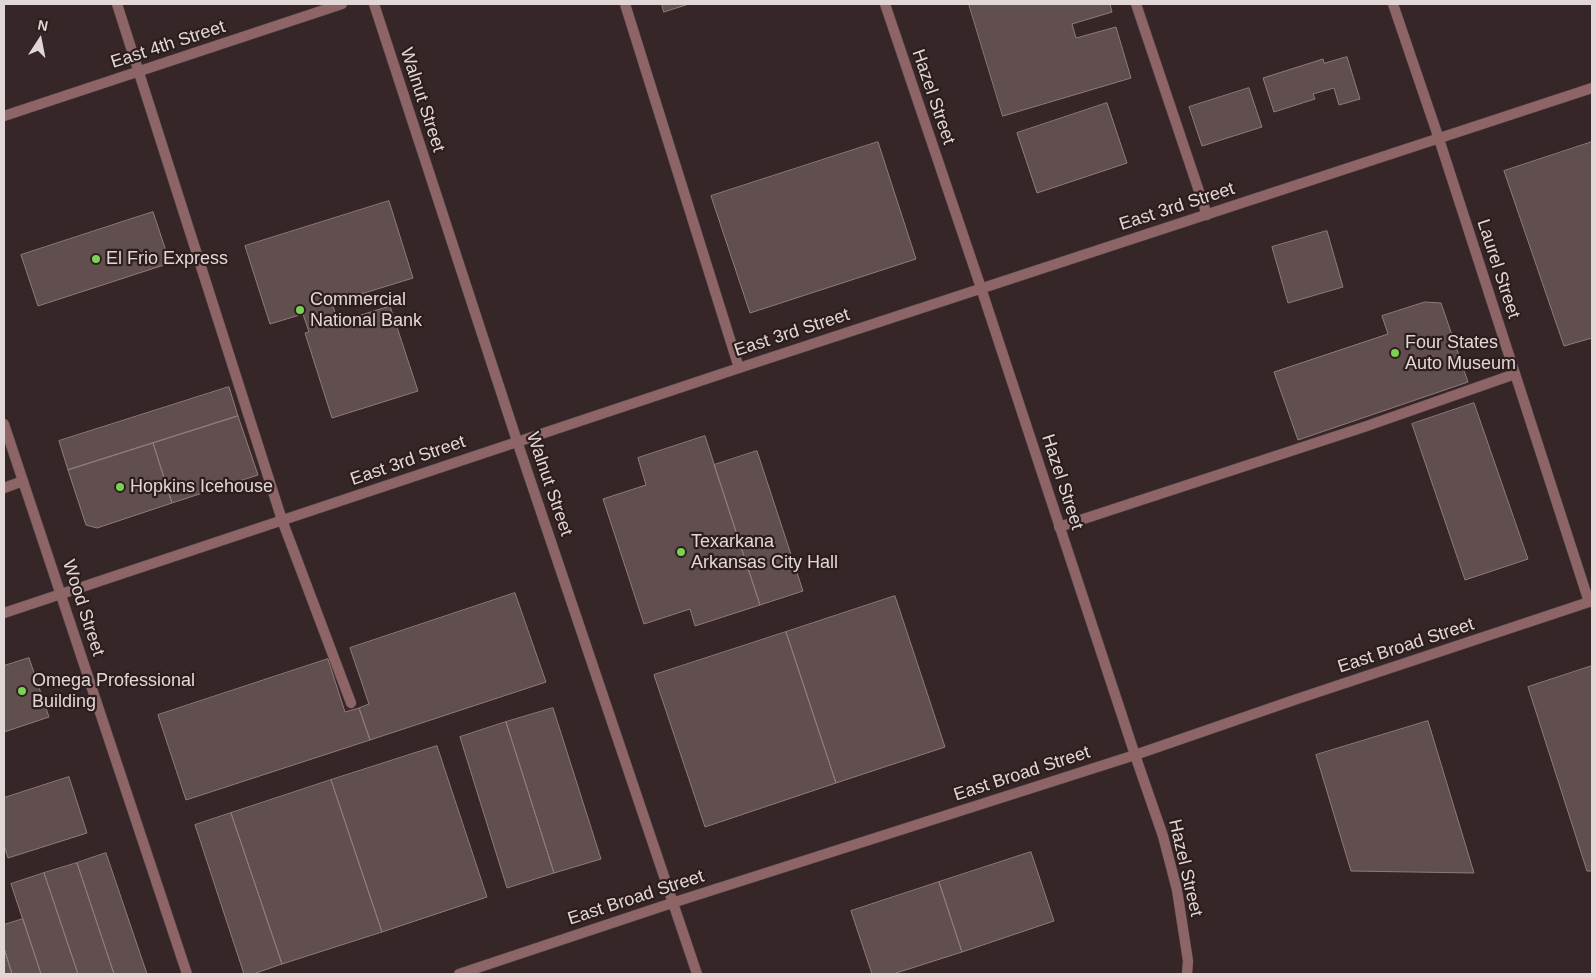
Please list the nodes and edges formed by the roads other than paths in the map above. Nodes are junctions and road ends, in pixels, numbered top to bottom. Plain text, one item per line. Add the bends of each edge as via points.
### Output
1 (117, 4) edge
2 (342, 4) edge
3 (374, 4) edge
4 (625, 4) edge
5 (885, 4) edge
6 (1136, 4) edge
7 (1393, 4) edge
8 (139, 71) junction
9 (1592, 88) edge
10 (4, 116) edge
11 (1439, 139) junction
12 (1207, 214) junction
13 (981, 288) junction
14 (739, 368) junction
15 (1515, 374) junction
16 (4, 424) edge
17 (517, 442) junction
18 (23, 481) junction
19 (4, 488) edge
20 (282, 520) junction
21 (1060, 527) junction
22 (62, 595) junction
23 (1591, 602) edge
24 (4, 613) edge
25 (351, 703) dead end
26 (1135, 755) junction
27 (672, 903) junction
28 (187, 974) edge
29 (459, 974) edge
30 (697, 974) edge
31 (1187, 974) edge

1 - 8 street
2 - 8 street, East 4th Street
3 - 17 street, Walnut Street
4 - 14 street
5 - 13 street, Hazel Street
6 - 12 street
7 - 11 street, Laurel Street
8 - 10 street, East 4th Street
8 - 20 street
9 - 11 street, East 3rd Street
11 - 12 street, East 3rd Street
11 - 15 street, Laurel Street
12 - 13 street, East 3rd Street
13 - 14 street, East 3rd Street
13 - 21 street, Hazel Street
14 - 17 street, East 3rd Street
15 - 21 street
15 - 23 street, Laurel Street
16 - 18 street, Wood Street
17 - 20 street, East 3rd Street
17 - 27 street, Walnut Street
18 - 19 street
18 - 22 street, Wood Street
20 - 22 street, East 3rd Street
20 - 25 street
21 - 26 street, Hazel Street
22 - 24 street, East 3rd Street
22 - 28 street, Wood Street
23 - 26 street, East Broad Street
26 - 27 street, East Broad Street
26 - 31 street, Hazel Street via 1163,836 1176,890 1188,961
27 - 29 street, East Broad Street
27 - 30 street, Walnut Street

